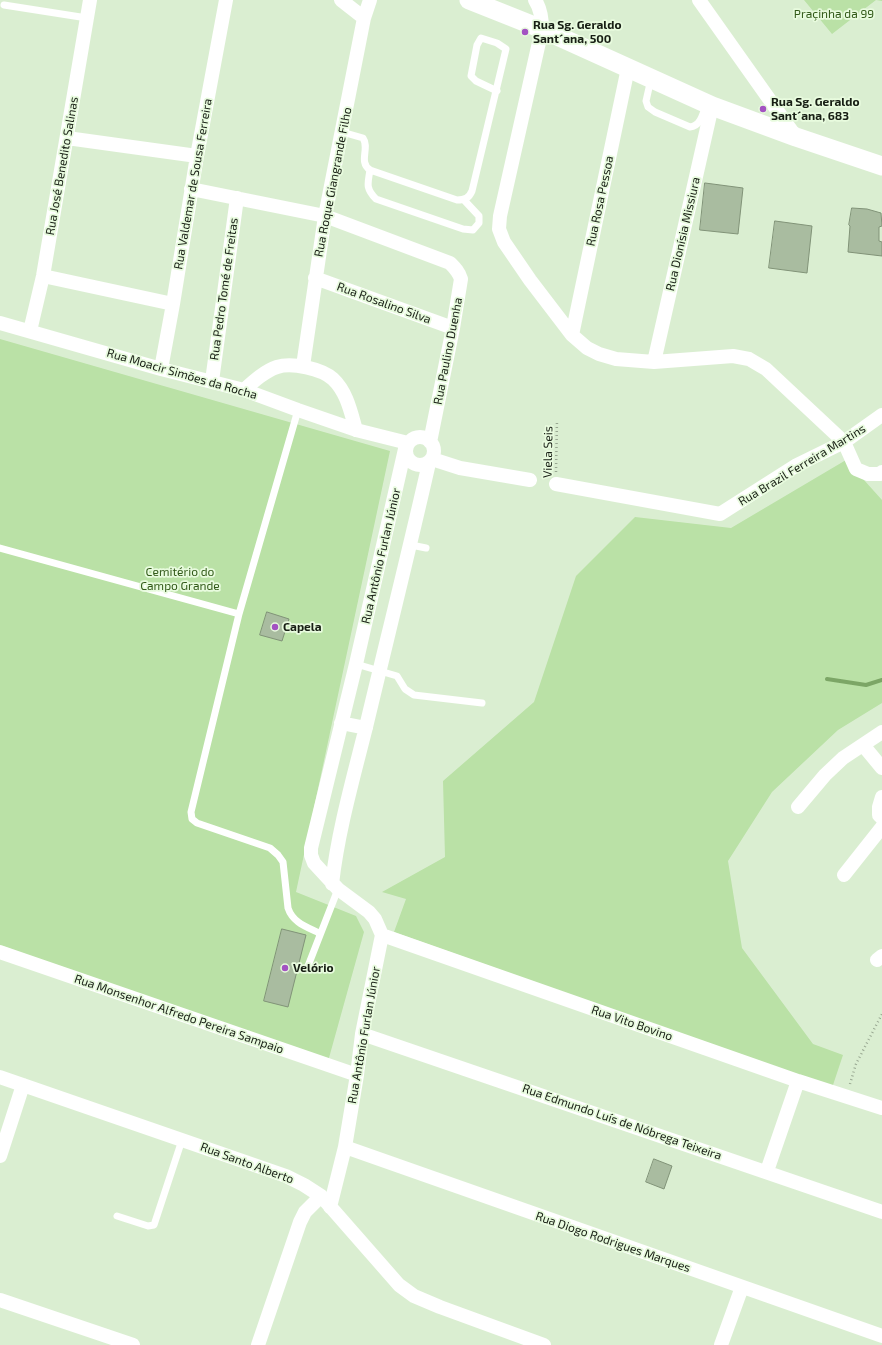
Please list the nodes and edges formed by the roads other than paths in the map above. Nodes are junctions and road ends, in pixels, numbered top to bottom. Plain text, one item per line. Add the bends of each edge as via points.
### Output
1 (90, 0) edge
2 (226, 0) edge
3 (341, 0) edge
4 (370, 0) edge
5 (469, 0) edge
6 (535, 0) edge
7 (699, 0) edge
8 (4, 4) dead end
9 (87, 18) junction
10 (364, 18) junction
11 (542, 29) junction
12 (628, 68) junction
13 (651, 78) junction
14 (497, 91) junction
15 (709, 104) junction
16 (342, 132) junction
17 (796, 137) junction
18 (67, 138) junction
19 (197, 156) junction
20 (882, 166) edge
21 (370, 170) junction
22 (191, 190) junction
23 (237, 198) junction
24 (464, 200) junction
25 (325, 216) junction
26 (43, 276) junction
27 (315, 278) junction
28 (173, 304) junction
29 (0, 323) edge
30 (453, 328) junction
31 (30, 331) junction
32 (572, 335) junction
33 (654, 362) junction
34 (304, 366) junction
35 (161, 369) junction
36 (212, 381) junction
37 (244, 390) junction
38 (298, 410) junction
39 (882, 416) edge
40 (356, 430) junction
41 (430, 442) junction
42 (844, 442) junction
43 (407, 446) junction
44 (430, 461) junction
45 (882, 472) edge
46 (530, 480) dead end
47 (556, 484) road end
48 (411, 545) junction
49 (0, 548) edge
50 (426, 548) dead end
51 (239, 614) junction
52 (356, 664) junction
53 (379, 670) junction
54 (482, 703) dead end
55 (341, 723) junction
56 (366, 728) junction
57 (882, 732) edge
58 (863, 745) junction
59 (882, 768) edge
60 (882, 797) edge
61 (798, 807) dead end
62 (882, 818) edge
63 (882, 828) edge
64 (844, 876) dead end
65 (335, 886) junction
66 (320, 933) junction
67 (382, 935) junction
68 (0, 952) edge
69 (308, 966) dead end
70 (362, 1034) junction
71 (357, 1075) junction
72 (0, 1077) edge
73 (798, 1081) junction
74 (23, 1085) junction
75 (882, 1108) edge
76 (182, 1140) junction
77 (345, 1147) junction
78 (0, 1156) edge
79 (767, 1171) junction
80 (321, 1196) junction
81 (330, 1207) junction
82 (882, 1212) edge
83 (117, 1216) dead end
84 (742, 1287) junction
85 (0, 1300) edge
86 (882, 1336) edge
87 (263, 1342) edge
88 (133, 1345) edge
89 (544, 1345) edge
90 (721, 1345) edge

1 - 9 street, Rua José Benedito Salinas
2 - 19 street, Rua Valdemar de Sousa Ferreira
3 - 10 street
4 - 10 street, Rua Roque Giangrande Filho
5 - 11 street
6 - 11 street via 542,16
7 - 17 street
8 - 9 lane
9 - 18 street, Rua José Benedito Salinas
10 - 16 street, Rua Roque Giangrande Filho
11 - 12 street
11 - 32 street via 499,229 504,242 530,280
12 - 13 street
12 - 32 street, Rua Rosa Pessoa
13 - 15 street
13 - 15 lane via 646,101 648,107 655,112 695,127
14 - 14 lane via 471,76 480,38 497,43 506,49
14 - 24 lane via 472,191
15 - 17 street
15 - 33 street, Rua Dionísia Missiura
16 - 21 lane via 363,138 366,145 364,164
16 - 25 street, Rua Roque Giangrande Filho
17 - 20 street
18 - 19 street
18 - 26 street, Rua José Benedito Salinas
19 - 22 street, Rua Valdemar de Sousa Ferreira
21 - 24 lane via 457,200
21 - 24 lane via 367,186 376,199 463,229 473,230 479,223 479,216
22 - 23 street
22 - 28 street, Rua Valdemar de Sousa Ferreira
23 - 25 street
23 - 36 street, Rua Pedro Tomé de Freitas
25 - 27 street, Rua Roque Giangrande Filho
25 - 30 street, Rua Paulino Duenha via 450,263 460,274 461,279
26 - 28 street
26 - 31 street, Rua José Benedito Salinas
27 - 30 street, Rua Rosalino Silva
27 - 34 street, Rua Roque Giangrande Filho
28 - 35 street, Rua Valdemar de Sousa Ferreira
29 - 31 street, Rua Moacir Simões da Rocha
30 - 41 street, Rua Paulino Duenha
31 - 35 street, Rua Moacir Simões da Rocha
32 - 33 street via 599,354 616,359
33 - 42 street via 733,356 749,359 766,368
34 - 37 street via 279,366 264,373
34 - 40 street via 334,379 350,408
35 - 36 street, Rua Moacir Simões da Rocha
36 - 37 street, Rua Moacir Simões da Rocha
37 - 38 street, Rua Moacir Simões da Rocha
38 - 40 street, Rua Moacir Simões da Rocha
38 - 51 lane
39 - 42 street, Rua Brazil Ferreira Martins
40 - 43 street, Rua Moacir Simões da Rocha
41 - 43 street via 419,437
41 - 44 street via 434,454
42 - 45 street via 856,469 868,474
42 - 47 street, Rua Brazil Ferreira Martins via 797,466 720,514
43 - 44 street via 406,457 412,464 421,466
43 - 52 street, Rua Antônio Furlan Júnior
44 - 46 street
44 - 48 street, Rua Antônio Furlan Júnior
48 - 50 lane
48 - 53 street, Rua Antônio Furlan Júnior
49 - 51 lane
51 - 66 lane via 190,812 192,819 197,823 270,848 278,854 283,862 290,915 296,921
52 - 53 lane
52 - 55 street, Rua Antônio Furlan Júnior
53 - 54 lane via 397,676 405,689 414,695
53 - 56 street, Rua Antônio Furlan Júnior
55 - 56 street
55 - 65 street, Rua Antônio Furlan Júnior via 311,848 314,863
56 - 65 street, Rua Antônio Furlan Júnior via 335,859
57 - 58 street
58 - 59 street
58 - 61 street via 843,758 825,775
60 - 62 street via 878,807
63 - 64 street
65 - 66 lane
65 - 67 street, Rua Antônio Furlan Júnior via 369,912
66 - 69 lane
67 - 70 street, Rua Antônio Furlan Júnior
67 - 73 street, Rua Vito Bovino
68 - 71 street, Rua Monsenhor Alfredo Pereira Sampaio
70 - 71 street, Rua Antônio Furlan Júnior
70 - 79 street, Rua Edmundo Luís de Nóbrega Teixeira
71 - 77 street, Rua Antônio Furlan Júnior
72 - 74 street, Rua Santo Alberto
73 - 75 street, Rua Vito Bovino
73 - 79 street
74 - 76 street, Rua Santo Alberto
74 - 78 street
76 - 80 street, Rua Santo Alberto via 286,1176
76 - 83 lane via 154,1225 148,1226
77 - 81 street, Rua Antônio Furlan Júnior
77 - 84 street, Rua Diogo Rodrigues Marques
79 - 82 street, Rua Edmundo Luís de Nóbrega Teixeira
80 - 81 street, Rua Santo Alberto
80 - 87 street via 305,1212 300,1222
81 - 89 street, Rua Santo Alberto via 398,1285 414,1296
84 - 86 street, Rua Diogo Rodrigues Marques
84 - 90 street
85 - 88 street

